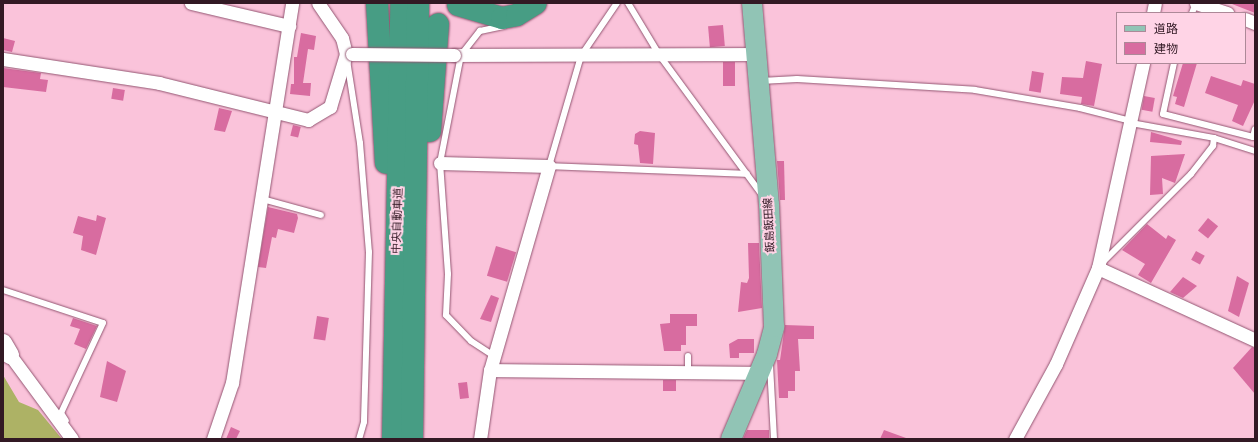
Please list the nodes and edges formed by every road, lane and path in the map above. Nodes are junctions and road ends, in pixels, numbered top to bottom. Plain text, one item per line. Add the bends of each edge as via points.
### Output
1 (192, 3) edge
2 (292, 3) edge
3 (318, 3) edge
4 (377, 3) edge
5 (401, 3) edge
6 (418, 3) edge
7 (481, 3) edge
8 (520, 3) edge
9 (536, 3) edge
10 (546, 3) edge
11 (617, 3) edge
12 (628, 3) edge
13 (752, 3) edge
14 (1196, 3) edge
15 (458, 5) dead end
16 (1209, 5) edge
17 (1225, 12) edge
18 (438, 24) dead end
19 (289, 26) junction
20 (349, 54) junction
21 (757, 54) junction
22 (457, 55) junction
23 (581, 56) junction
24 (660, 56) junction
25 (3, 59) edge
26 (1143, 64) edge
27 (1174, 64) edge
28 (760, 81) junction
29 (276, 112) junction
30 (1131, 122) junction
31 (1255, 129) edge
32 (1214, 138) junction
33 (1255, 151) edge
34 (440, 163) junction
35 (549, 166) junction
36 (747, 174) junction
37 (262, 199) junction
38 (769, 205) junction
39 (321, 215) dead end
40 (1098, 268) junction
41 (3, 290) edge
42 (414, 305) junction
43 (394, 324) junction
44 (1255, 340) edge
45 (7, 349) edge
46 (768, 354) junction
47 (494, 356) junction
48 (688, 356) dead end
49 (490, 370) junction
50 (688, 370) junction
51 (760, 372) junction
52 (72, 439) edge
53 (77, 439) edge
54 (213, 439) edge
55 (359, 439) edge
56 (393, 439) edge
57 (412, 439) edge
58 (480, 439) edge
59 (731, 439) edge
60 (774, 439) edge
61 (1015, 439) edge

1 - 19 street
2 - 19 street
3 - 20 street via 342,38
4 - 43 highway
5 - 43 highway, 中央自動車道
6 - 42 highway, 中央自動車道
7 - 8 highway via 498,9
9 - 15 highway via 517,15 502,18
10 - 22 lane via 532,16 517,23 480,31
11 - 23 lane
12 - 24 lane
13 - 21 main road, 飯島飯田線
14 - 16 street
16 - 17 street
18 - 42 highway
19 - 29 street
20 - 22 street, bridge
20 - 29 street via 335,98 324,114 300,120
20 - 55 lane via 369,252 364,422
21 - 24 street
21 - 28 main road, 飯島飯田線
22 - 23 street
22 - 34 lane
23 - 24 street
23 - 35 lane
24 - 36 lane
25 - 29 street via 152,82
26 - 30 street
27 - 31 lane via 1163,114 1253,137
28 - 30 lane via 797,79 975,90 1080,108
28 - 38 main road, 飯島飯田線
29 - 37 street
30 - 32 lane
30 - 40 street
32 - 33 lane
32 - 40 lane via 1214,146 1191,174
34 - 35 street
34 - 47 lane via 448,274 446,315 471,341
35 - 36 lane
35 - 47 street
36 - 38 lane
37 - 39 lane
37 - 54 street via 232,383
38 - 46 main road, 飯島飯田線 via 774,327
40 - 44 street
40 - 61 street via 1056,364
41 - 53 lane via 103,323 61,413
42 - 57 highway, 中央自動車道
43 - 56 highway, 中央自動車道
45 - 52 street
46 - 51 main road, 飯島飯田線
46 - 60 lane
47 - 49 street
48 - 50 lane
49 - 50 street
49 - 58 street
50 - 51 street
51 - 59 main road, 飯島飯田線

